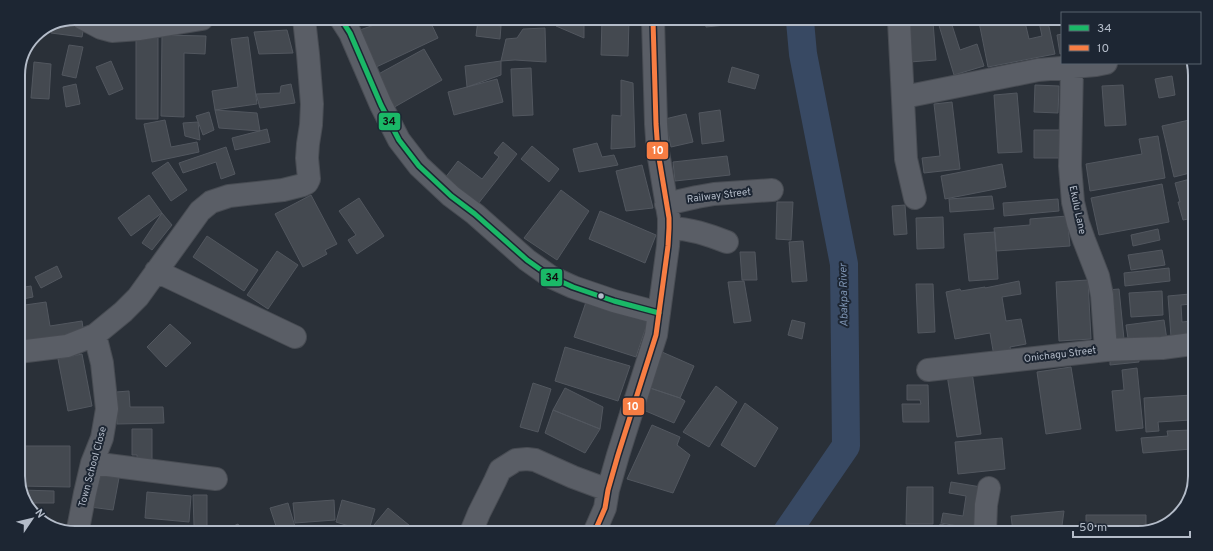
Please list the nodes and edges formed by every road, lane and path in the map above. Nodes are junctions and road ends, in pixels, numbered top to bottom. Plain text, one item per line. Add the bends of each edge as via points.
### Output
1 (95, 25) edge
2 (163, 25) edge
3 (305, 25) edge
4 (345, 25) edge
5 (653, 25) edge
6 (899, 25) edge
7 (1101, 64) edge
8 (1072, 67) junction
9 (904, 97) junction
10 (772, 190) dead end
11 (915, 198) dead end
12 (666, 204) junction
13 (670, 228) junction
14 (727, 242) dead end
15 (156, 271) junction
16 (659, 313) junction
17 (95, 335) junction
18 (295, 337) dead end
19 (1188, 345) edge
20 (1106, 350) junction
21 (25, 351) edge
22 (928, 370) dead end
23 (92, 463) junction
24 (216, 480) dead end
25 (989, 488) dead end
26 (608, 490) junction
27 (78, 526) edge
28 (474, 526) edge
29 (597, 526) edge
30 (985, 526) edge

1 - 2 street via 112,31
3 - 15 street via 312,104 307,183 283,190 229,196 211,202 200,211
4 - 16 street via 399,140 419,166 451,196 526,260 551,277 614,301
5 - 12 street via 658,152
6 - 9 street
7 - 8 street
8 - 9 street via 1038,70
8 - 20 street, Ekulu Lane via 1070,166 1074,202 1102,294
9 - 11 street via 906,159
10 - 12 street, Railway Street via 708,195
12 - 13 street
13 - 14 street via 701,232
13 - 16 street
15 - 17 street via 124,312
15 - 18 street
16 - 26 street via 652,350
17 - 21 street via 67,346
17 - 23 street, Town School Close via 102,363 107,409 102,438
19 - 20 street, Onichagu Street
20 - 22 street, Onichagu Street
23 - 24 street
23 - 27 street, Town School Close
25 - 30 street
26 - 28 street via 535,460 516,460 500,470
26 - 29 street via 605,508

